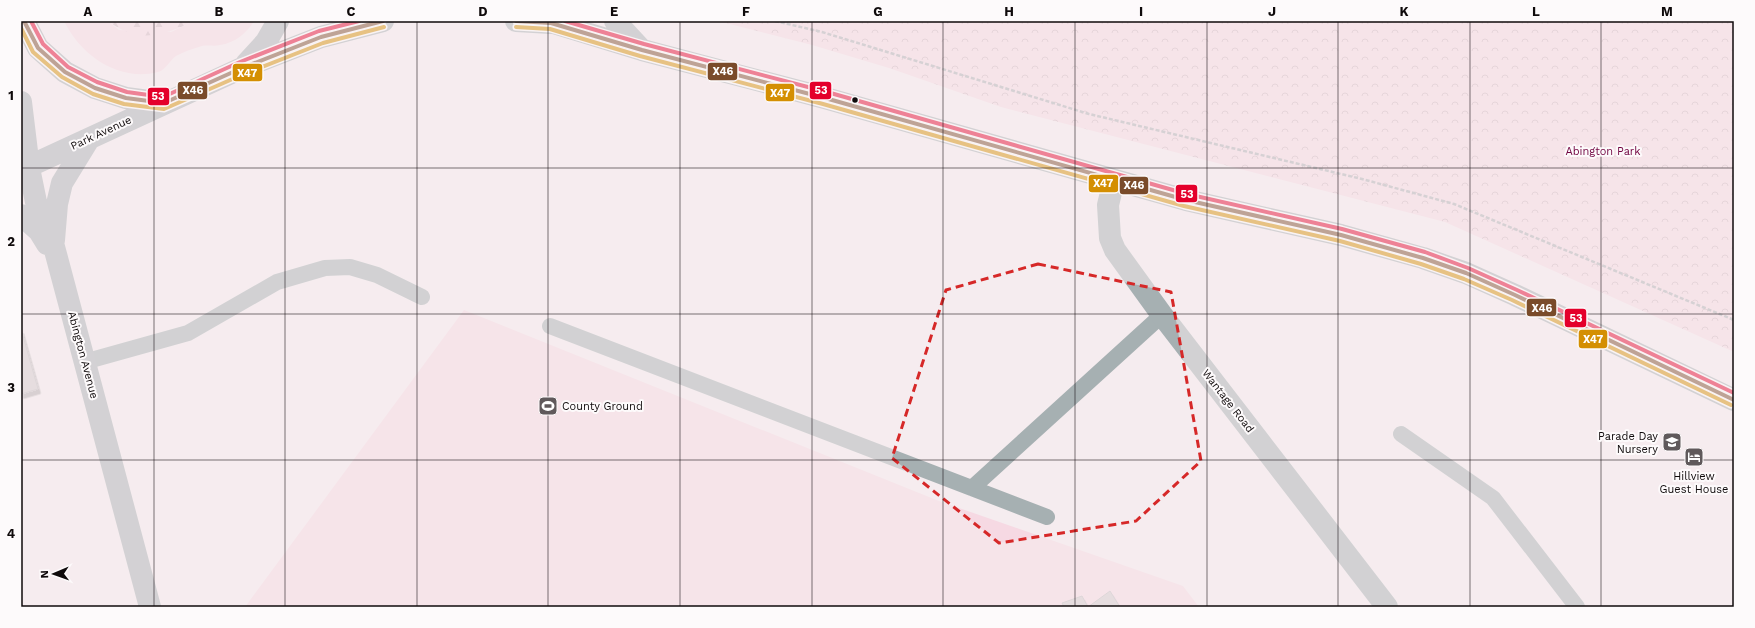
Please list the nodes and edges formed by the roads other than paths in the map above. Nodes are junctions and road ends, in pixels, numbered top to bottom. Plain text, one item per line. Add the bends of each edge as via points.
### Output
1 (24, 21) edge
2 (278, 21) edge
3 (383, 21) edge
4 (516, 21) edge
5 (615, 21) edge
6 (549, 22) edge
7 (642, 50) junction
8 (242, 68) junction
9 (21, 102) edge
10 (164, 103) junction
11 (89, 139) junction
12 (25, 169) edge
13 (1114, 180) junction
14 (21, 215) edge
15 (56, 251) junction
16 (422, 297) dead end
17 (1162, 315) junction
18 (550, 326) dead end
19 (84, 362) junction
20 (1734, 400) edge
21 (1402, 434) dead end
22 (972, 488) junction
23 (1047, 517) dead end
24 (150, 607) edge
25 (1387, 607) edge
26 (1577, 607) edge

1 - 10 main road via 38,48 65,72 94,88 126,98
2 - 8 main road via 266,42
3 - 8 main road, Park Avenue via 321,37
4 - 6 main road
5 - 7 main road
6 - 7 main road
7 - 13 main road via 825,98
8 - 10 main road, Park Avenue
9 - 12 main road, Abington Avenue
10 - 11 main road, Park Avenue
11 - 12 main road, Park Avenue
11 - 15 main road via 62,183 57,204
12 - 15 main road, Abington Avenue
13 - 17 street, Wantage Road via 1108,205 1110,238 1115,250
13 - 20 main road via 1186,200 1384,246 1466,273
14 - 15 main road
15 - 19 main road, Abington Avenue
16 - 19 lane via 377,275 350,267 325,268 277,282 188,334
17 - 22 lane
17 - 25 street, Wantage Road
18 - 22 lane
19 - 24 main road, Abington Avenue
21 - 26 lane via 1493,498
22 - 23 lane

